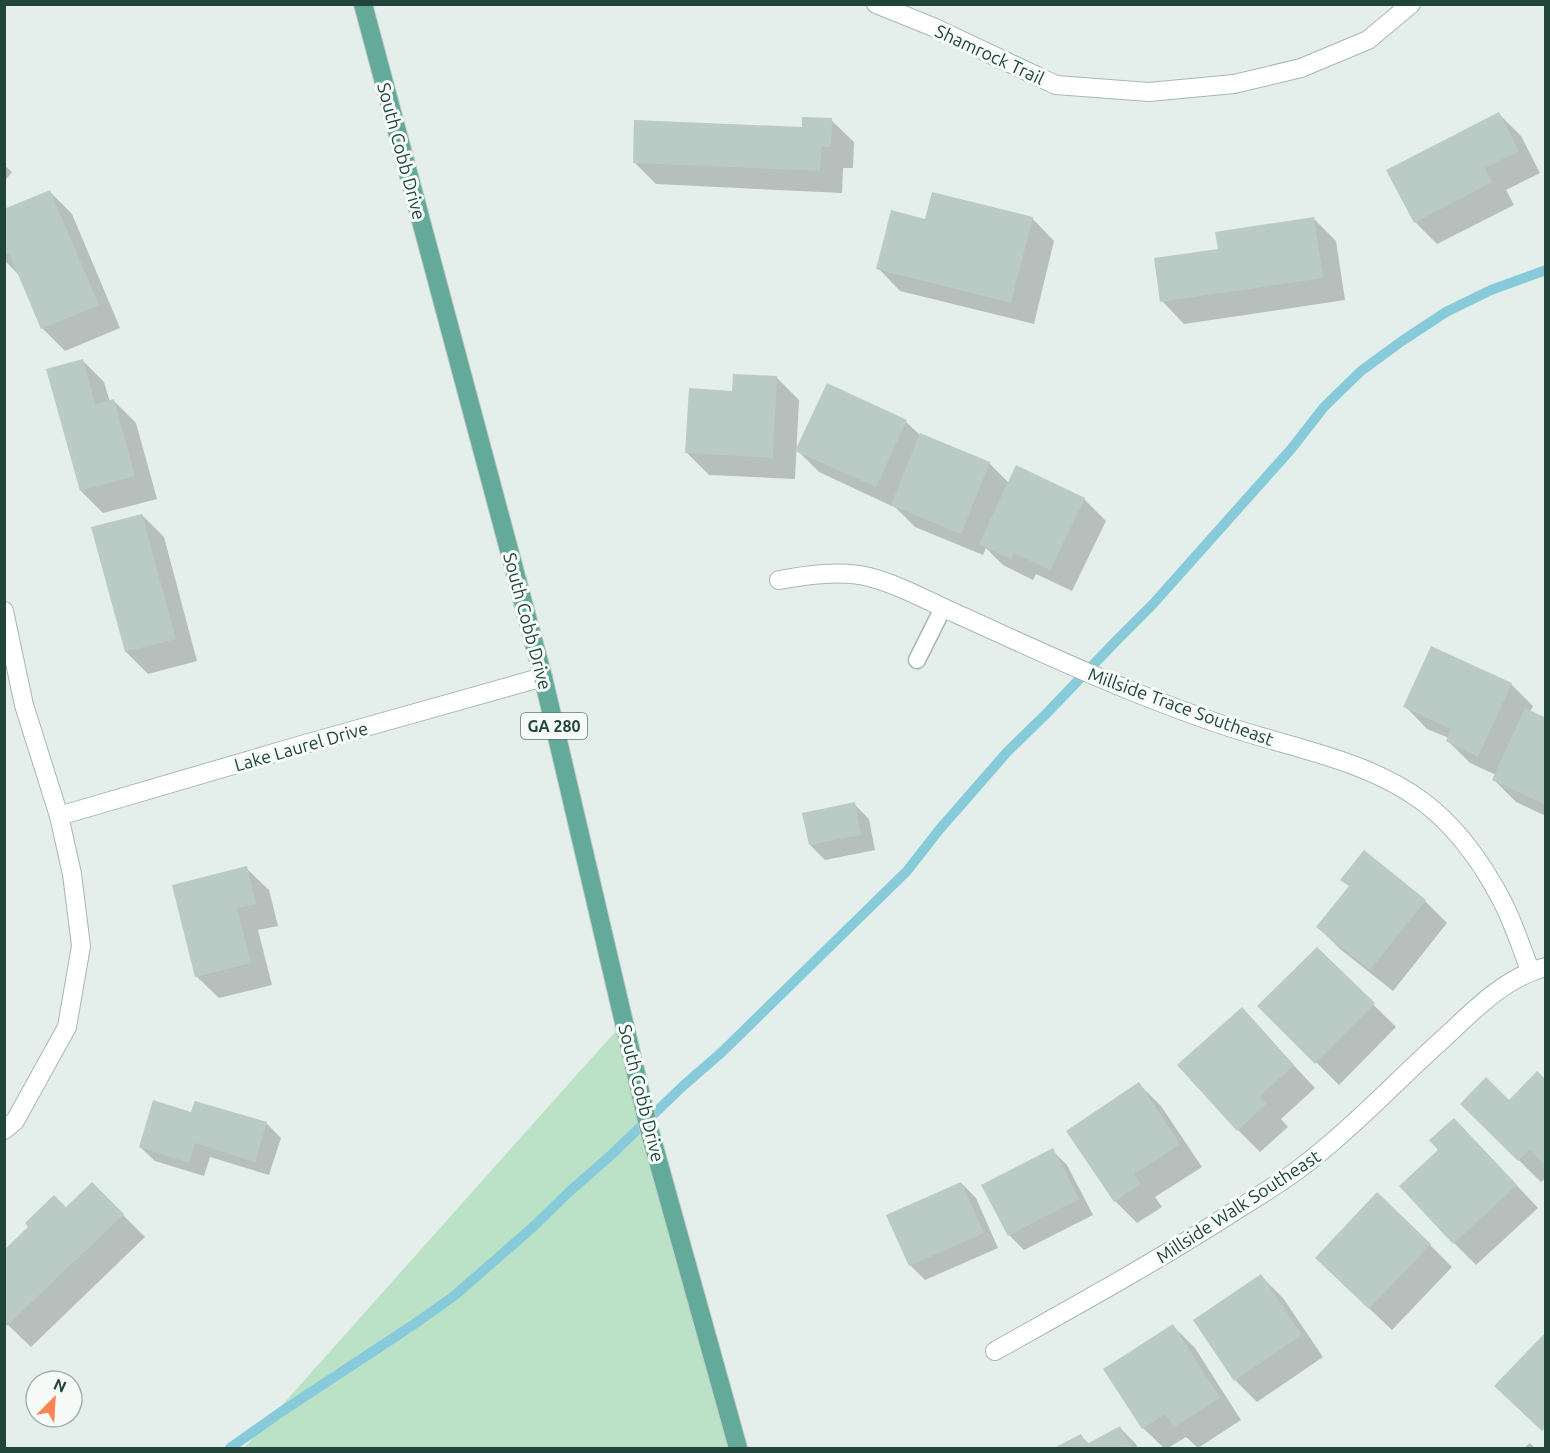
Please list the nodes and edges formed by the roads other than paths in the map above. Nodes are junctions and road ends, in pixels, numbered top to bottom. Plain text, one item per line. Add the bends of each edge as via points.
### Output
1 (363, 4) edge
2 (876, 4) edge
3 (1411, 4) edge
4 (779, 580) dead end
5 (943, 608) junction
6 (4, 611) edge
7 (917, 660) dead end
8 (543, 677) junction
9 (59, 816) junction
10 (1538, 968) edge
11 (4, 1130) edge
12 (995, 1351) dead end
13 (738, 1449) edge

1 - 8 main road, South Cobb Drive / GA 280
2 - 3 street, Shamrock Trail via 1056,86 1149,93 1234,84 1301,68 1368,40
4 - 5 street, Millside Trace Southeast via 811,574 866,576
5 - 7 lane
5 - 10 street, Millside Trace Southeast via 1139,694 1354,765 1392,782 1422,801 1472,850
6 - 9 street via 24,705
8 - 9 street, Lake Laurel Drive
8 - 13 main road, South Cobb Drive / GA 280 via 648,1125
9 - 11 street via 72,874 81,946 68,1027 15,1120
10 - 12 street, Millside Walk Southeast via 1495,992 1335,1140 1293,1173 1190,1240

